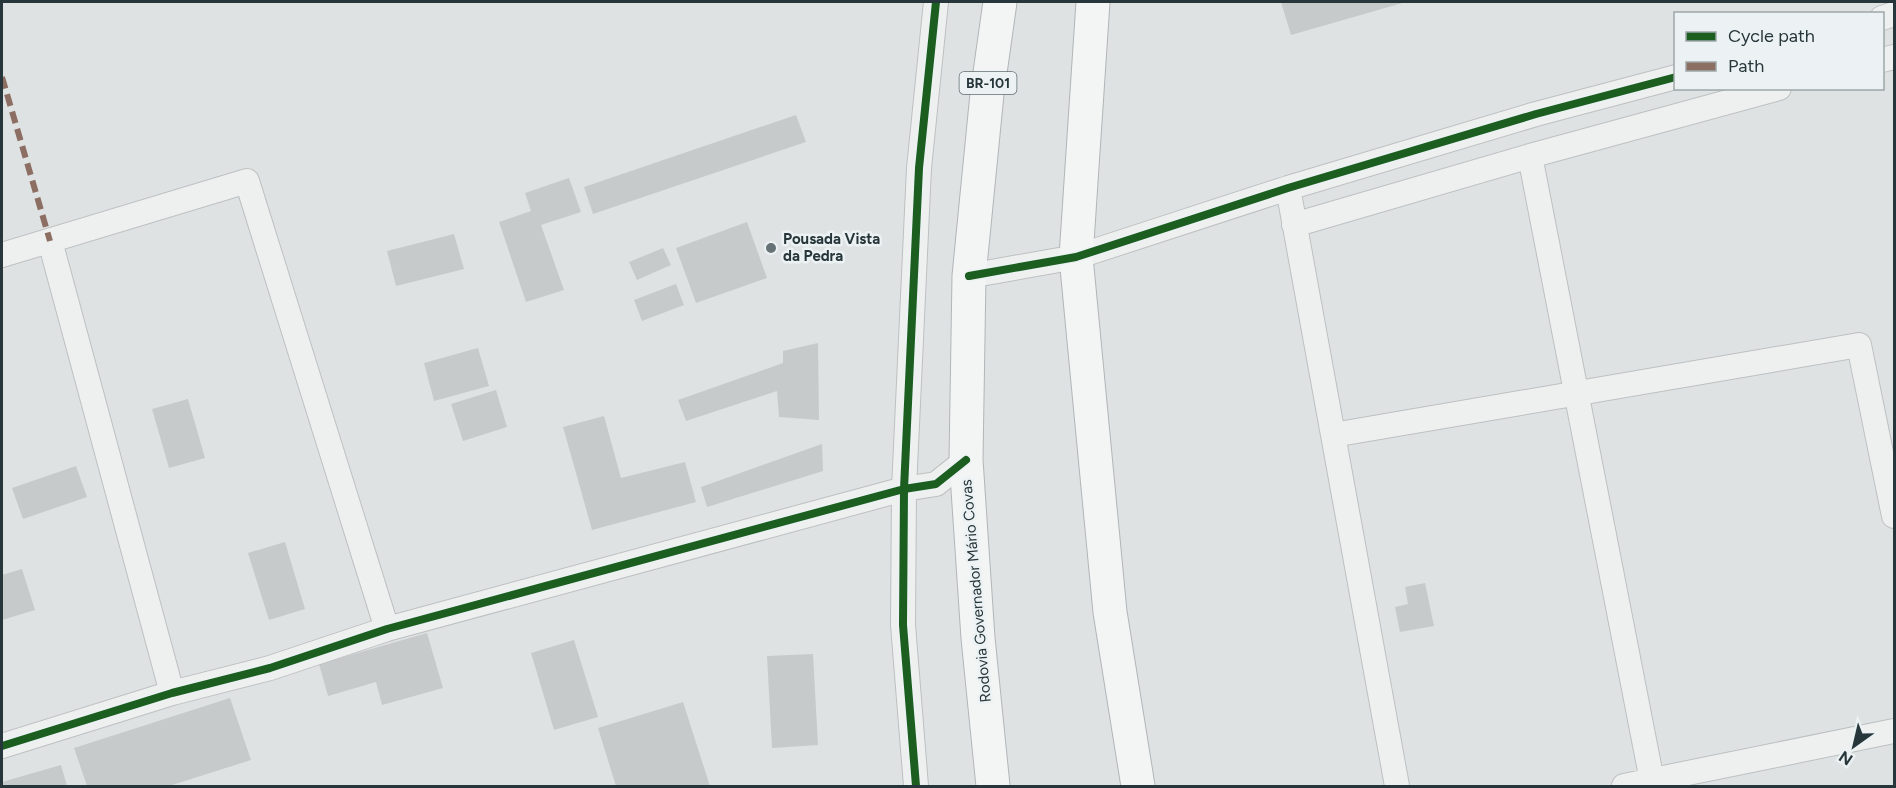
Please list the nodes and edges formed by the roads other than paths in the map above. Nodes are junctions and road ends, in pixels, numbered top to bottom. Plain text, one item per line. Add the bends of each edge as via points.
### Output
1 (936, 2) edge
2 (1000, 2) edge
3 (1093, 2) edge
4 (1674, 79) edge
5 (1772, 90) edge
6 (1530, 156) junction
7 (1288, 188) junction
8 (1294, 225) junction
9 (50, 241) junction
10 (2, 255) edge
11 (1076, 257) junction
12 (969, 276) junction
13 (1576, 393) junction
14 (1333, 435) junction
15 (966, 460) junction
16 (904, 489) junction
17 (1894, 516) edge
18 (387, 629) junction
19 (172, 693) junction
20 (1894, 731) edge
21 (2, 747) edge
22 (1653, 784) edge
23 (916, 786) edge
24 (993, 786) edge
25 (1138, 786) edge
26 (1397, 786) edge
27 (1624, 786) edge

1 - 16 street via 919,168
2 - 12 highway, Rodovia Governador Mário Covas / BR-101 via 985,106
3 - 11 highway
4 - 7 street via 1536,114
5 - 6 street
6 - 8 street
6 - 13 street
7 - 8 street
7 - 11 street
8 - 14 street
9 - 10 street
9 - 18 street via 247,181
9 - 19 street
11 - 12 street
11 - 25 highway via 1110,612
12 - 15 highway, Rodovia Governador Mário Covas / BR-101
13 - 14 street
13 - 17 street via 1859,345
13 - 22 street
14 - 26 street
15 - 16 street via 936,484
15 - 24 highway, Rodovia Governador Mário Covas / BR-101
16 - 18 street
16 - 23 street via 903,625
18 - 19 street via 270,668
19 - 21 street
20 - 22 street
22 - 27 street

